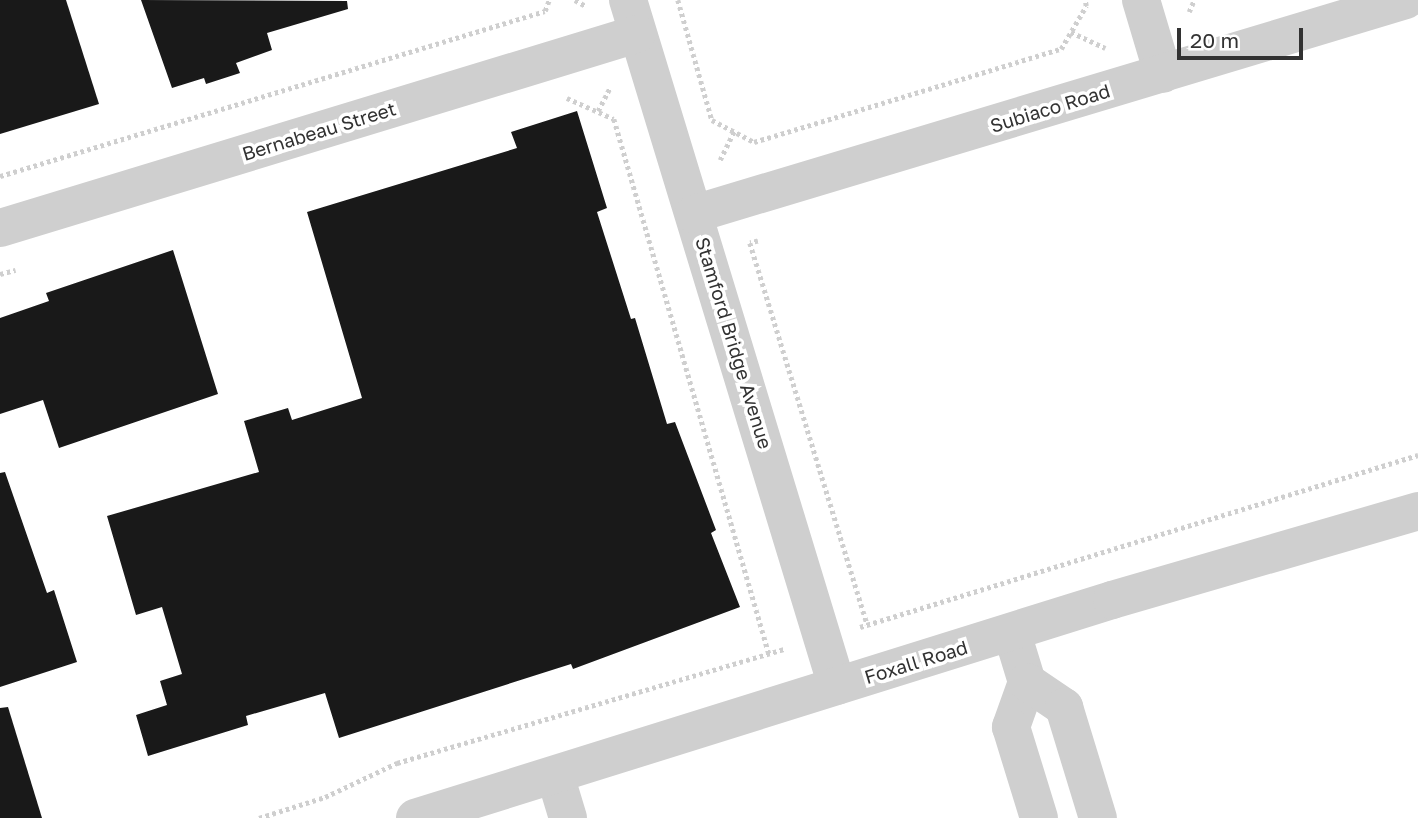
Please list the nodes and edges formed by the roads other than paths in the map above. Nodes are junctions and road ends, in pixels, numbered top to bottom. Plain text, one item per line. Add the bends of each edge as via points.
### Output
1 (1141, 0) edge
2 (1406, 0) edge
3 (632, 17) edge
4 (1163, 74) junction
5 (694, 214) junction
6 (0, 228) edge
7 (1418, 511) edge
8 (1012, 633) junction
9 (1027, 682) junction
10 (837, 686) junction
11 (555, 775) junction
12 (415, 818) edge
13 (568, 818) edge
14 (1039, 818) edge
15 (1098, 818) edge

1 - 4 street
2 - 4 street, Subiaco Road
3 - 5 street, Stamford Bridge Avenue
3 - 6 street, Bernabeau Street
4 - 5 street, Subiaco Road
5 - 10 street, Stamford Bridge Avenue
7 - 8 street, Foxall Road
8 - 9 street
8 - 10 street, Foxall Road
9 - 14 street via 1011,727
9 - 15 street via 1064,707
10 - 11 street, Foxall Road
11 - 12 street, Foxall Road
11 - 13 street

